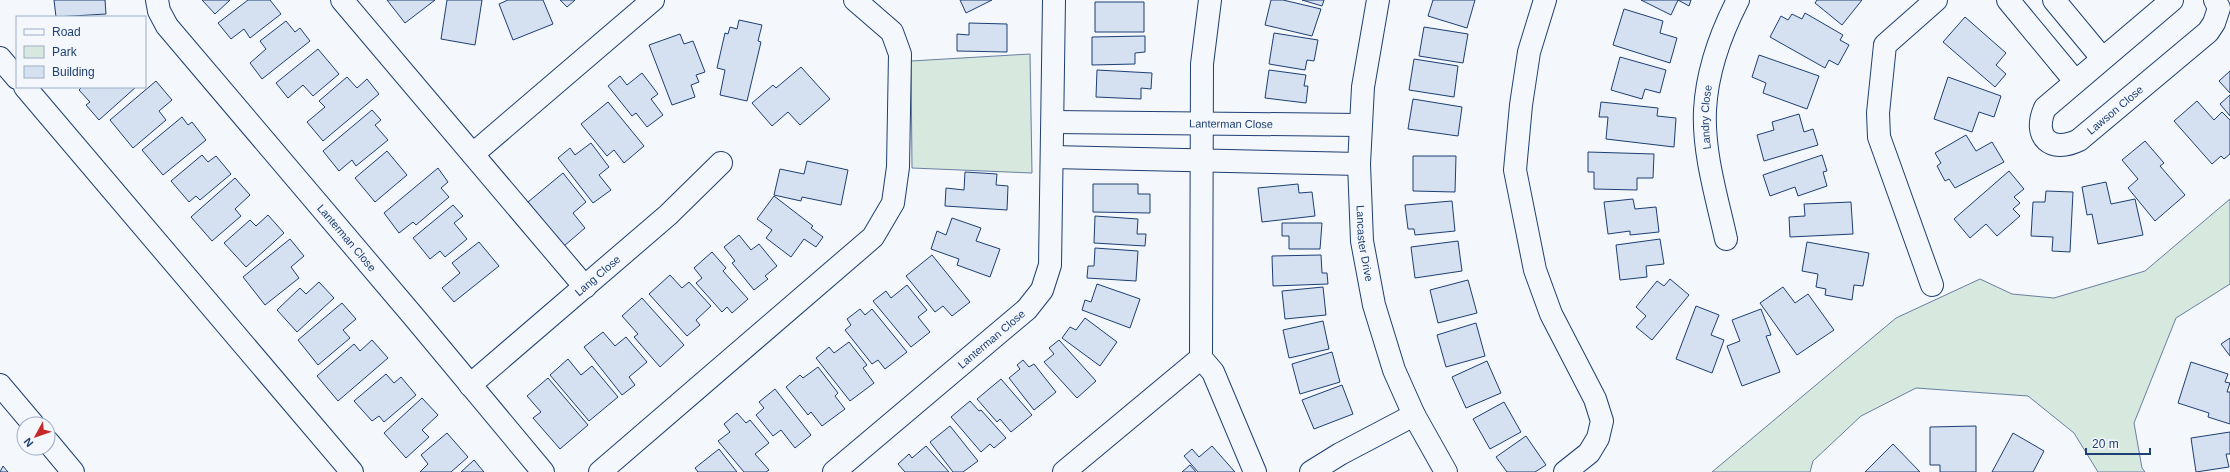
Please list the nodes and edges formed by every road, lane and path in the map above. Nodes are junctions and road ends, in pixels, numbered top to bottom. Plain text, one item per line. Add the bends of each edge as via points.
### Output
1 (157, 0) edge
2 (342, 0) edge
3 (653, 0) edge
4 (855, 0) edge
5 (1054, 0) edge
6 (1210, 0) edge
7 (1378, 0) edge
8 (1545, 0) edge
9 (1738, 0) edge
10 (1936, 0) edge
11 (2008, 0) edge
12 (2054, 0) edge
13 (2172, 0) edge
14 (2215, 0) edge
15 (0, 58) edge
16 (2102, 58) junction
17 (16, 77) edge
18 (2075, 81) junction
19 (26, 88) edge
20 (1053, 122) junction
21 (1202, 123) junction
22 (1360, 125) junction
23 (474, 154) junction
24 (1052, 157) junction
25 (1203, 161) junction
26 (721, 163) dead end
27 (1359, 164) junction
28 (1726, 239) dead end
29 (1932, 285) dead end
30 (585, 287) junction
31 (1201, 358) junction
32 (0, 385) edge
33 (470, 385) junction
34 (1414, 415) junction
35 (26, 416) edge
36 (56, 451) edge
37 (74, 472) edge
38 (352, 472) edge
39 (543, 472) edge
40 (600, 472) edge
41 (834, 472) edge
42 (1064, 472) edge
43 (1255, 472) edge
44 (1311, 472) edge
45 (1446, 472) edge
46 (1565, 472) edge

1 - 33 street, Lanterman Close via 159,11 167,26
2 - 23 street
3 - 23 street
4 - 40 street via 892,32 900,54 898,167 893,203 873,238
5 - 20 street, Lanterman Close
6 - 21 street via 1202,64
7 - 22 street, Lancaster Drive via 1363,87
8 - 46 street via 1529,52 1515,170 1535,270 1551,314 1595,399 1602,421 1598,438 1589,453
9 - 28 street, Landry Close via 1721,39 1711,72 1705,110 1711,166
10 - 29 street via 1885,44 1878,113 1879,137
11 - 18 street
12 - 16 street
13 - 16 street, Lawson Close
14 - 18 street, Lawson Close via 2219,8 2208,32 2079,140 2069,145 2058,146 2048,142 2042,135 2041,116 2045,108
15 - 17 street
16 - 18 street, Lawson Close
19 - 38 street
20 - 21 street, Lanterman Close
20 - 24 street, Lanterman Close
21 - 22 street, Lanterman Close
21 - 25 street
22 - 27 street, Lancaster Drive
23 - 30 street
24 - 25 street
24 - 41 street, Lanterman Close via 1050,265 1047,280 1036,299 1015,320
25 - 27 street
25 - 31 street
26 - 30 street, Lang Close via 668,215
27 - 34 street, Lancaster Drive via 1362,241 1374,305 1394,370
30 - 33 street, Lang Close
31 - 42 street
31 - 43 street via 1213,372
32 - 35 street
33 - 39 street, Lanterman Close
34 - 44 street
34 - 45 street, Lancaster Drive
36 - 37 street

